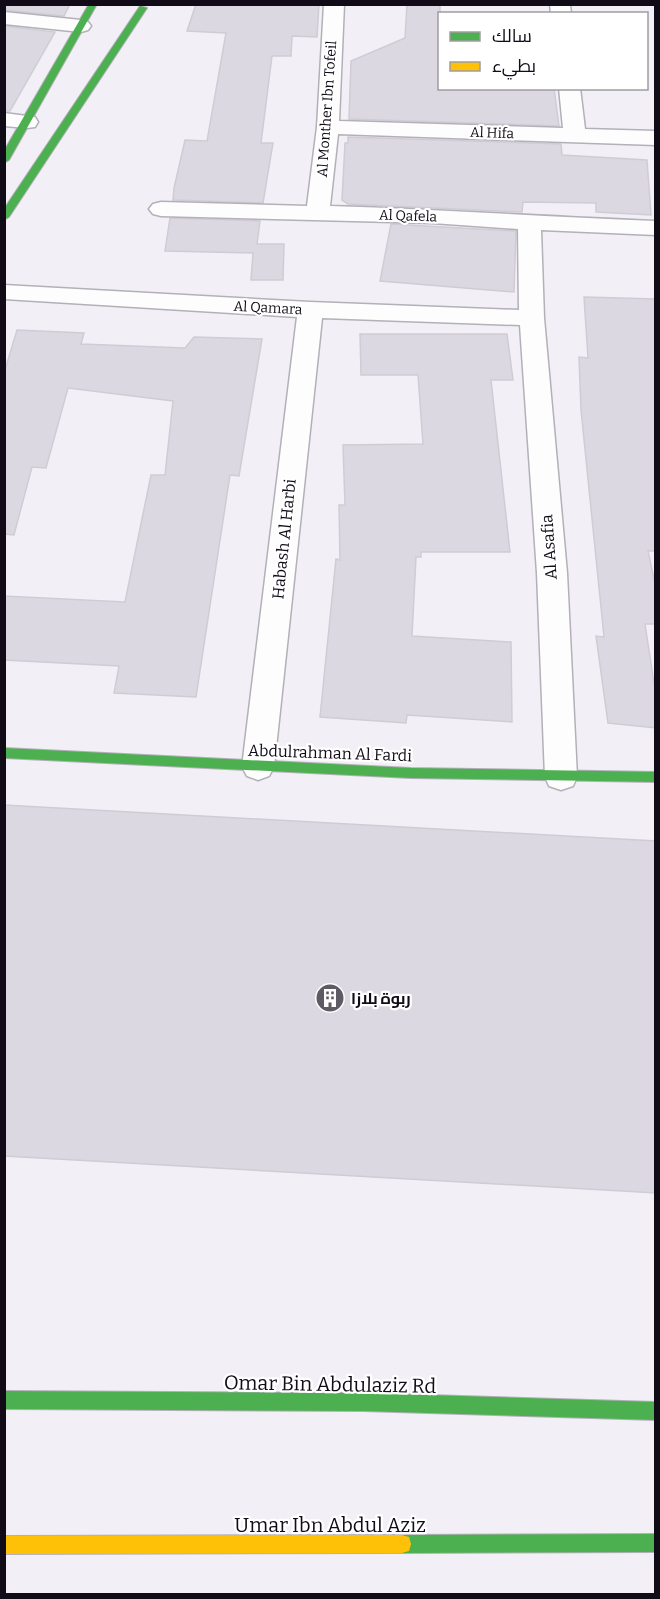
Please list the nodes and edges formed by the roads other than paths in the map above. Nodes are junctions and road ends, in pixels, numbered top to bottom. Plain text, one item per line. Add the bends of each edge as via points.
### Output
1 (334, 4) edge
2 (92, 5) edge
3 (144, 6) edge
4 (4, 18) edge
5 (102, 21) dead end
6 (117, 24) dead end
7 (81, 26) junction
8 (570, 90) edge
9 (4, 119) edge
10 (27, 122) junction
11 (328, 127) junction
12 (575, 136) junction
13 (656, 138) edge
14 (4, 160) edge
15 (161, 209) dead end
16 (318, 213) junction
17 (4, 217) edge
18 (529, 222) junction
19 (656, 228) edge
20 (4, 292) edge
21 (310, 310) junction
22 (531, 318) junction
23 (4, 753) edge
24 (258, 767) junction
25 (561, 777) junction
26 (656, 777) edge
27 (4, 1400) edge
28 (656, 1411) edge
29 (656, 1543) edge
30 (4, 1545) edge

1 - 11 street, Al Monther Ibn Tofeil
2 - 5 street via 96,19
2 - 7 street
3 - 6 street
3 - 17 street
4 - 7 street
7 - 10 street
8 - 12 street
9 - 10 street
10 - 14 street
11 - 12 street, Al Hifa
11 - 16 street, Al Monther Ibn Tofeil
12 - 13 street, Al Hifa
15 - 16 street, Al Qafela
16 - 18 street, Al Qafela
18 - 19 street, Al Qafela
18 - 22 street, Al Asafia
20 - 21 street, Al Qamara
21 - 22 street, Al Qamara
21 - 24 street, Habash Al Harbi
22 - 25 street, Al Asafia via 552,573
23 - 24 street, Abdulrahman Al Fardi
24 - 25 street, Abdulrahman Al Fardi
25 - 26 street, Abdulrahman Al Fardi
27 - 28 street, Omar Bin Abdulaziz Rd via 363,1402
29 - 30 street, Umar Ibn Abdul Aziz

